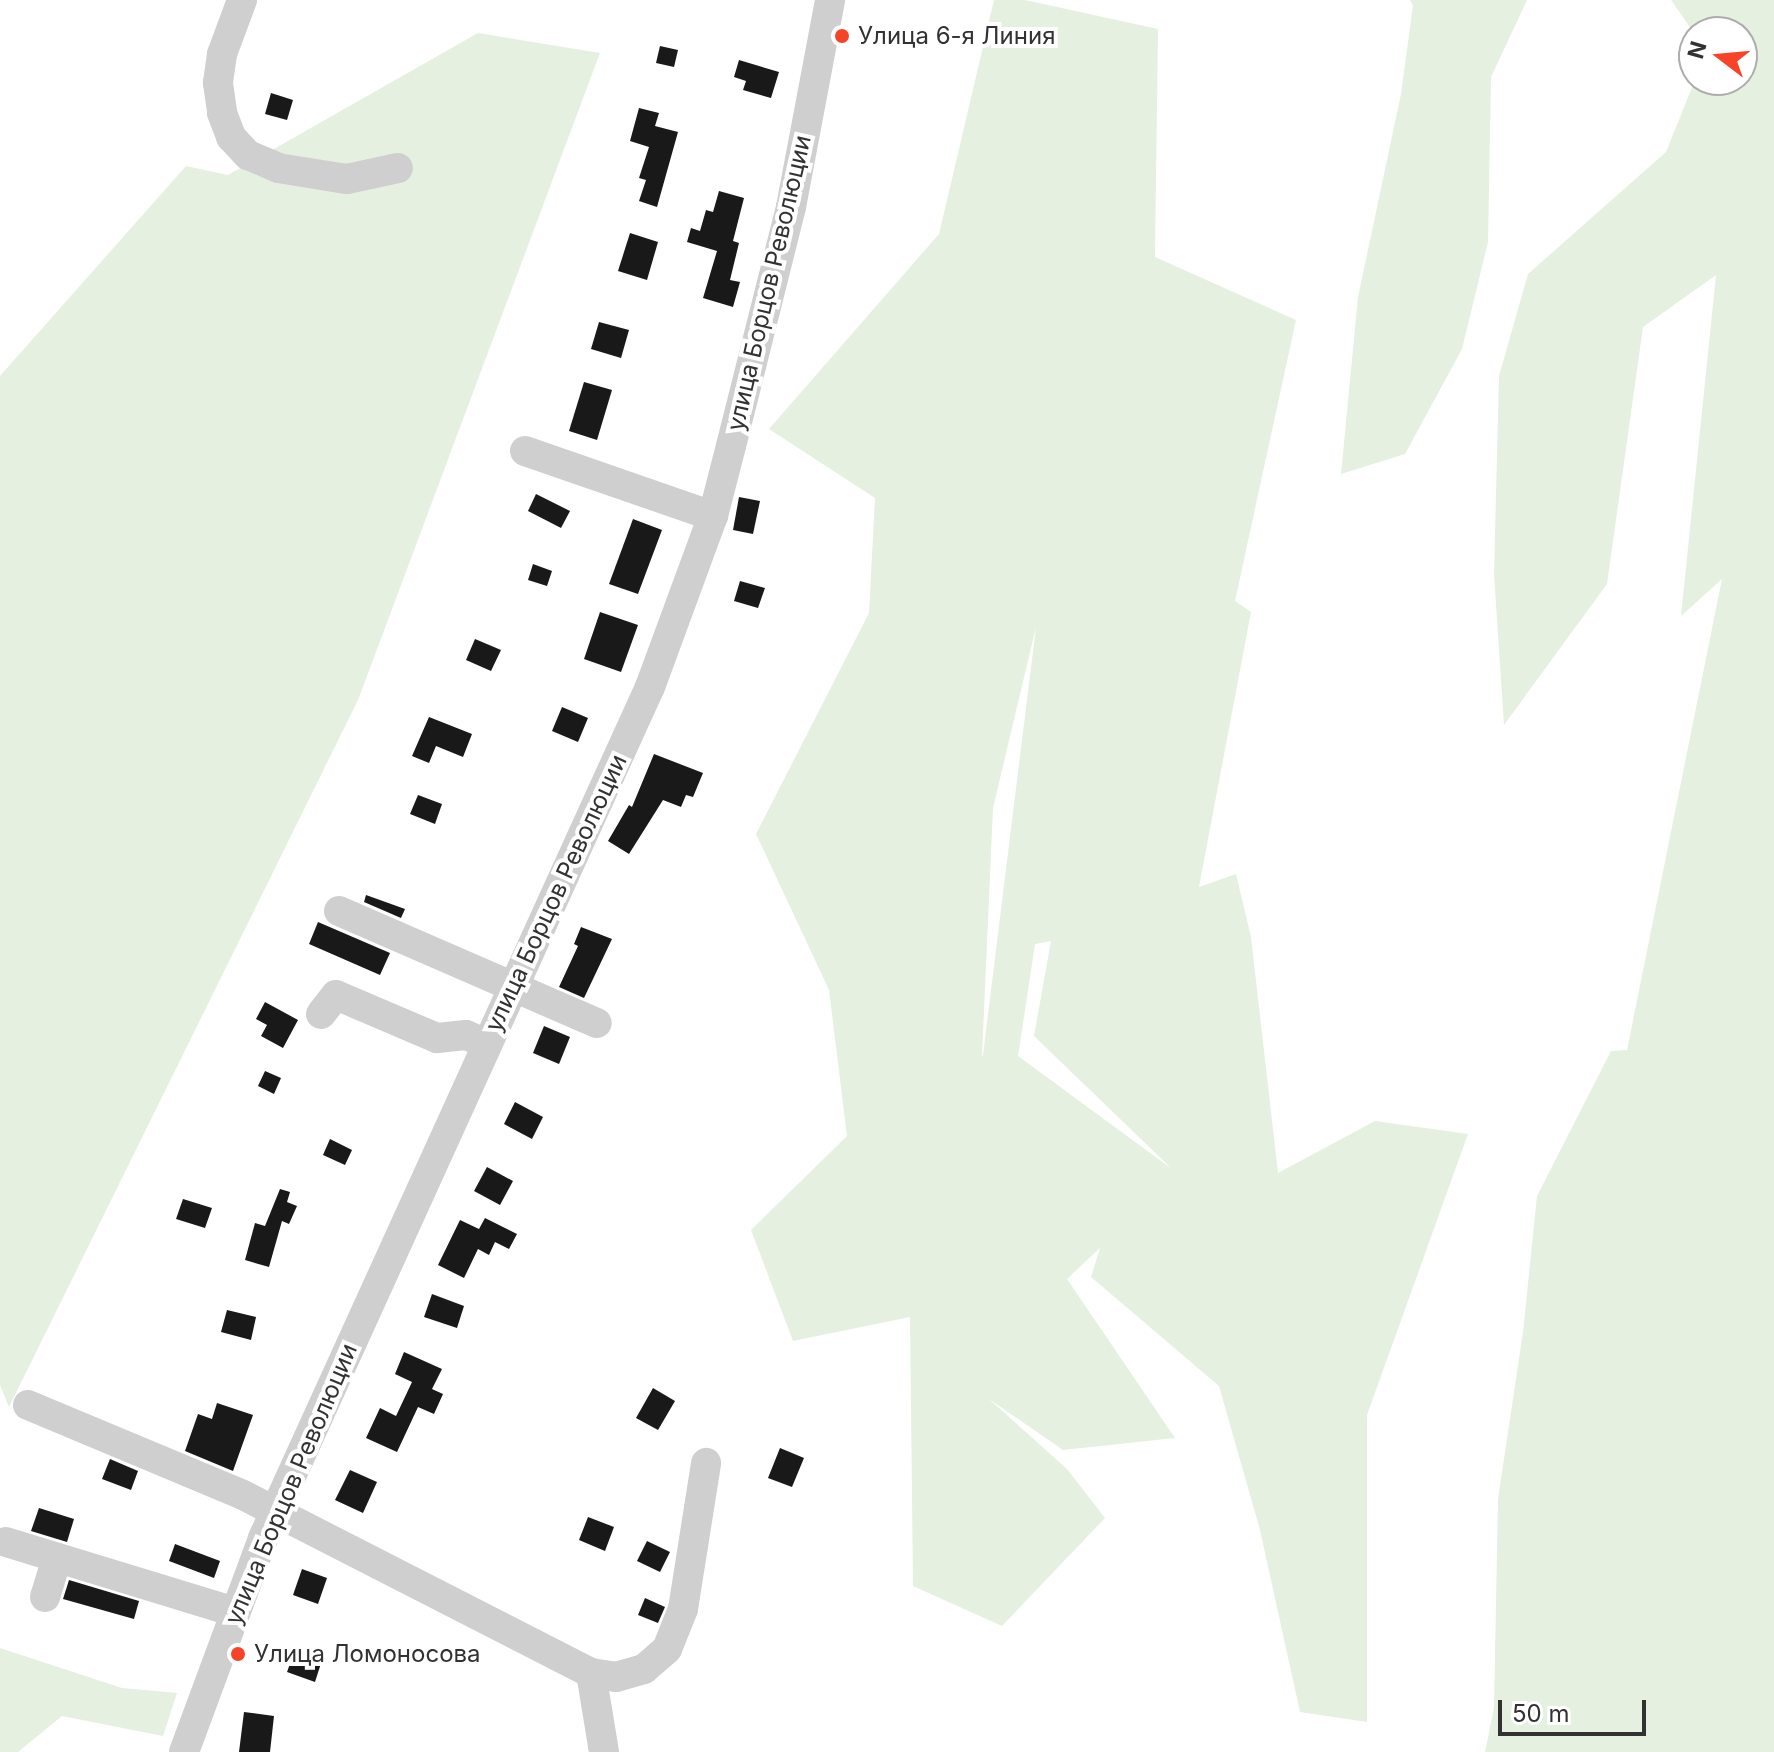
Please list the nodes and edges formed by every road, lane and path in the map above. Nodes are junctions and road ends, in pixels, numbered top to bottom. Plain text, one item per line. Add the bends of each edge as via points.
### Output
1 (242, 0) edge
2 (830, 0) edge
3 (398, 168) dead end
4 (525, 451) dead end
5 (713, 516) junction
6 (339, 911) dead end
7 (514, 988) junction
8 (321, 1014) dead end
9 (597, 1023) dead end
10 (487, 1044) junction
11 (28, 1405) dead end
12 (706, 1463) dead end
13 (277, 1514) junction
14 (6, 1542) dead end
15 (57, 1558) junction
16 (45, 1597) dead end
17 (235, 1612) junction
18 (591, 1673) junction
19 (184, 1752) edge
20 (604, 1752) edge

1 - 3 street via 222,54 218,83 231,137 248,155 278,168 347,179
2 - 5 street, улица Борцов Революции via 791,207
4 - 5 street
5 - 7 street, улица Борцов Революции via 650,687
6 - 7 street
7 - 9 street
7 - 10 street, улица Борцов Революции
8 - 10 street via 336,995 437,1038 466,1035
10 - 13 street, улица Борцов Революции
11 - 13 street
12 - 18 street via 683,1609 667,1649 644,1669 616,1677
13 - 17 street, улица Борцов Революции
13 - 18 street
14 - 15 street
15 - 16 street
15 - 17 street
17 - 19 street, улица Борцов Революции
18 - 20 street

